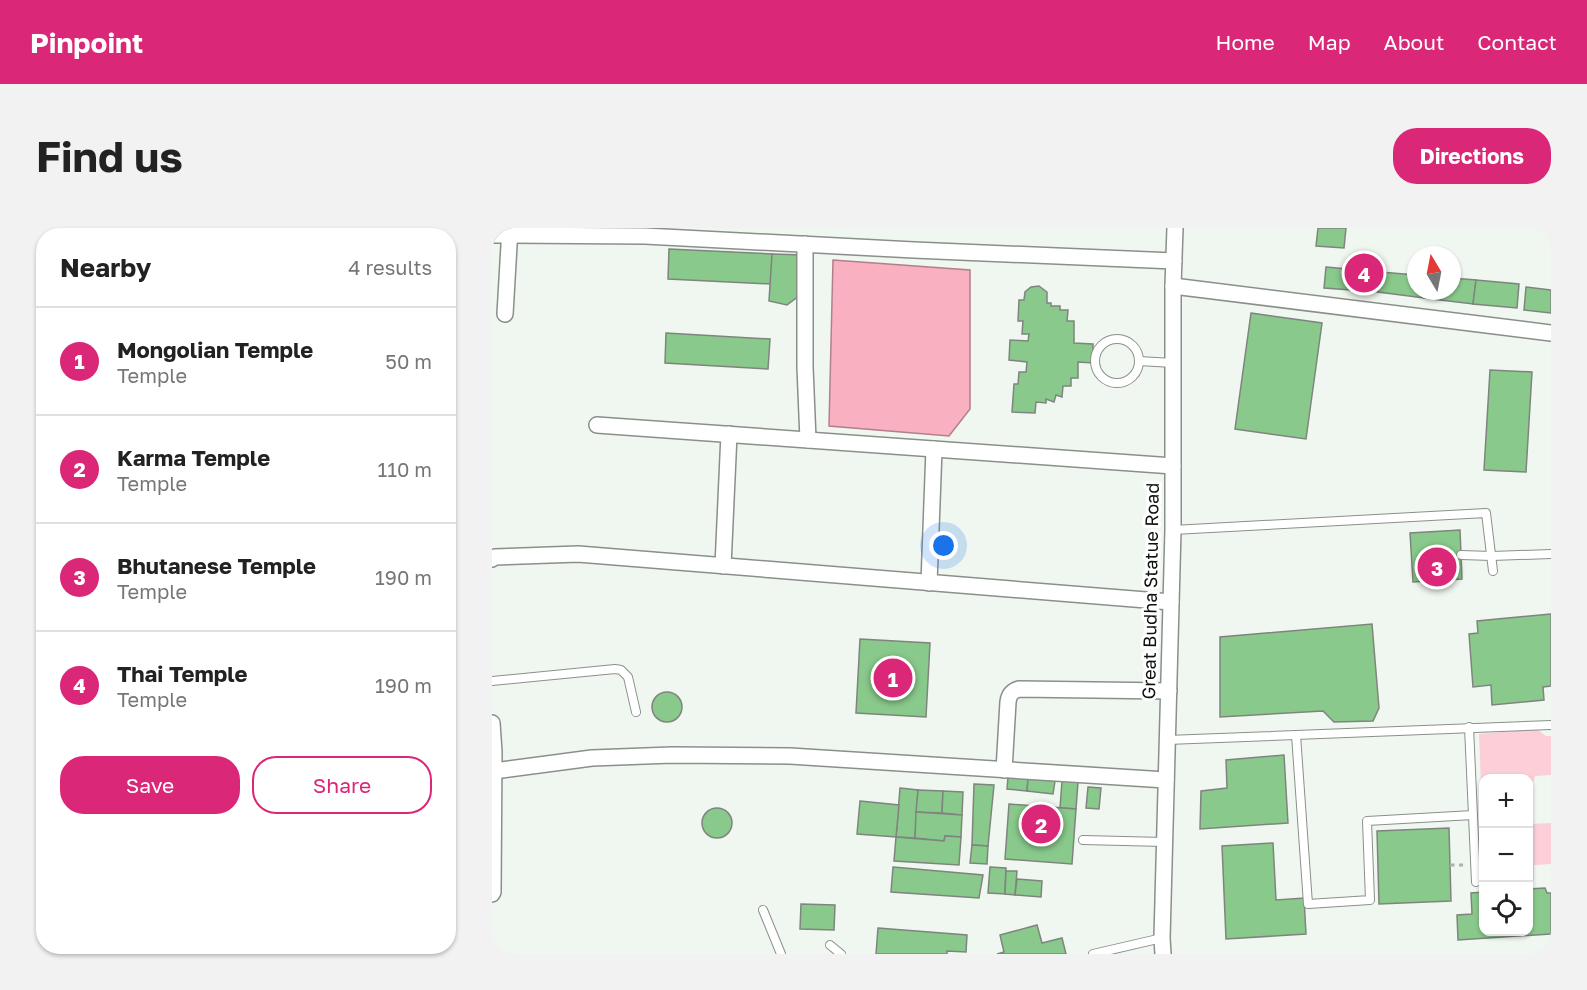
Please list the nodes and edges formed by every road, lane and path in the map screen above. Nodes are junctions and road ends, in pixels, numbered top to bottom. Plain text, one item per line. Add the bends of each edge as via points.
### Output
1 (1175, 228) edge
2 (509, 232) edge
3 (492, 236) edge
4 (805, 244) junction
5 (1174, 261) junction
6 (1173, 286) junction
7 (505, 314) dead end
8 (1551, 333) edge
9 (1139, 361) junction
10 (1173, 363) junction
11 (597, 425) dead end
12 (729, 434) junction
13 (808, 440) junction
14 (934, 449) junction
15 (1173, 466) junction
16 (1173, 530) junction
17 (1551, 554) edge
18 (1461, 555) dead end
19 (1492, 556) junction
20 (492, 559) edge
21 (723, 566) junction
22 (1493, 571) dead end
23 (929, 583) junction
24 (1171, 602) junction
25 (492, 681) edge
26 (1169, 691) junction
27 (636, 712) dead end
28 (492, 723) edge
29 (1551, 725) edge
30 (1469, 727) junction
31 (1296, 735) junction
32 (1167, 740) junction
33 (1004, 770) junction
34 (494, 771) junction
35 (1166, 780) junction
36 (1473, 815) junction
37 (1083, 840) dead end
38 (1164, 842) junction
39 (1476, 882) dead end
40 (492, 894) edge
41 (763, 910) dead end
42 (1162, 938) junction
43 (830, 945) dead end
44 (781, 954) edge
45 (841, 954) edge
46 (1094, 954) edge
47 (1163, 954) edge

1 - 5 street, Great Budha Statue Road
2 - 3 street
2 - 4 street
2 - 7 street
4 - 5 street
4 - 13 street
5 - 6 street, Great Budha Statue Road
6 - 8 street
6 - 10 street, Great Budha Statue Road
9 - 9 lane via 1132,377 1119,383 1099,374 1094,360 1099,347 1119,338 1132,344
9 - 10 lane
10 - 15 street, Great Budha Statue Road
11 - 12 street
12 - 13 street
12 - 21 street
13 - 14 street
14 - 15 street
14 - 23 street
15 - 16 street, Great Budha Statue Road
16 - 19 lane via 1486,513
16 - 24 street, Great Budha Statue Road
17 - 19 lane
18 - 19 lane
19 - 22 lane
20 - 21 street via 578,554
21 - 23 street
23 - 24 street
24 - 26 street, Great Budha Statue Road
25 - 27 lane via 621,670 628,677
26 - 32 street, Great Budha Statue Road
26 - 33 street via 1013,690 1008,702
28 - 34 street
29 - 30 lane
30 - 31 lane
30 - 36 lane
31 - 32 lane
31 - 36 lane via 1308,904 1370,900 1367,821
32 - 35 street, Great Budha Statue Road
33 - 34 street via 790,756 672,755 592,758
33 - 35 street
34 - 40 street
35 - 38 street, Great Budha Statue Road
36 - 39 lane
37 - 38 lane
38 - 42 street, Great Budha Statue Road
41 - 44 lane
42 - 46 lane
42 - 47 street, Great Budha Statue Road
43 - 45 lane

